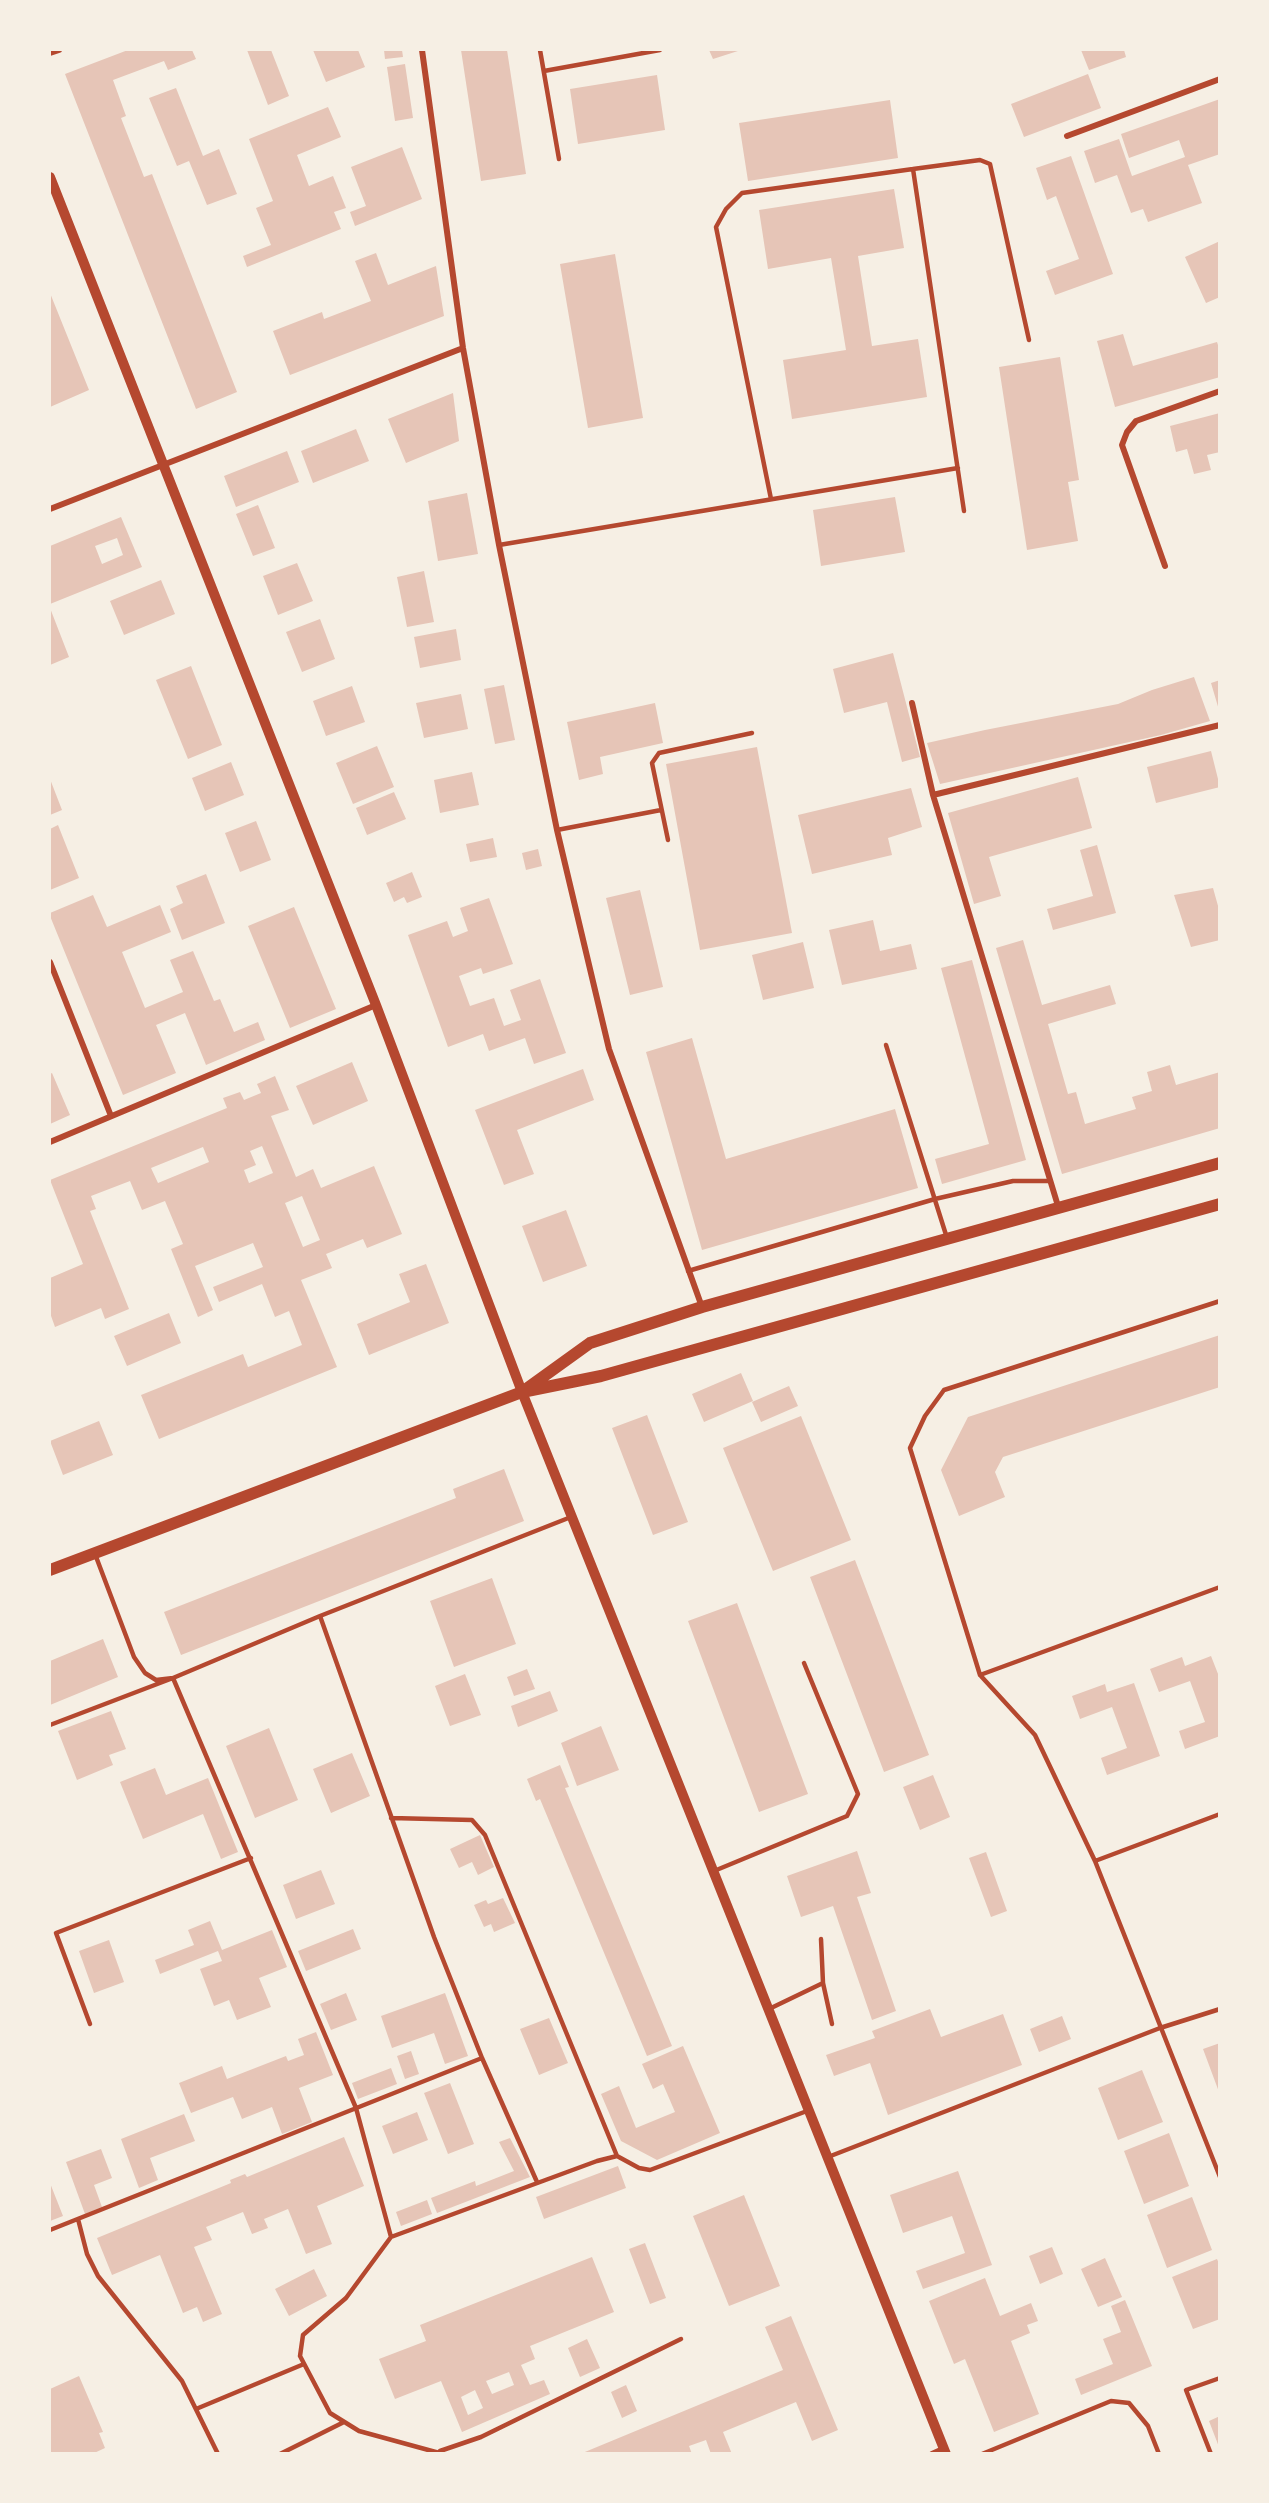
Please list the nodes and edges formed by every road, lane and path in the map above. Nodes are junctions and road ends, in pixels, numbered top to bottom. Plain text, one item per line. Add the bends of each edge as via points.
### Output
1 (59, 50) edge
2 (422, 50) edge
3 (540, 50) edge
4 (660, 50) edge
5 (50, 53) edge
6 (544, 71) junction
7 (1220, 79) edge
8 (1068, 136) dead end
9 (560, 159) dead end
10 (913, 169) junction
11 (50, 177) edge
12 (1029, 340) dead end
13 (464, 348) junction
14 (1220, 391) edge
15 (164, 464) junction
16 (958, 468) junction
17 (771, 499) junction
18 (50, 509) edge
19 (964, 511) dead end
20 (499, 546) junction
21 (1165, 566) dead end
22 (912, 703) dead end
23 (1220, 725) edge
24 (752, 733) dead end
25 (933, 795) junction
26 (662, 810) junction
27 (557, 830) junction
28 (668, 840) dead end
29 (50, 962) edge
30 (375, 1005) junction
31 (886, 1045) dead end
32 (111, 1116) junction
33 (50, 1142) edge
34 (1220, 1163) edge
35 (1050, 1181) junction
36 (935, 1199) junction
37 (1220, 1204) edge
38 (1058, 1206) junction
39 (946, 1238) junction
40 (688, 1271) junction
41 (1220, 1301) edge
42 (702, 1307) junction
43 (522, 1392) junction
44 (573, 1517) junction
45 (95, 1553) junction
46 (50, 1570) edge
47 (1220, 1587) edge
48 (320, 1616) junction
49 (804, 1663) dead end
50 (980, 1675) junction
51 (172, 1678) junction
52 (50, 1725) edge
53 (1220, 1814) edge
54 (391, 1818) junction
55 (251, 1858) junction
56 (1095, 1861) junction
57 (714, 1871) junction
58 (821, 1938) dead end
59 (823, 1983) junction
60 (769, 2009) junction
61 (1220, 2009) edge
62 (90, 2024) dead end
63 (832, 2024) dead end
64 (1160, 2028) junction
65 (482, 2058) junction
66 (356, 2108) junction
67 (810, 2110) junction
68 (617, 2156) junction
69 (828, 2157) junction
70 (1220, 2177) edge
71 (537, 2182) junction
72 (78, 2219) junction
73 (50, 2230) edge
74 (392, 2237) junction
75 (681, 2339) dead end
76 (304, 2364) junction
77 (1220, 2378) edge
78 (196, 2409) junction
79 (344, 2422) junction
80 (944, 2451) edge
81 (442, 2452) edge
82 (218, 2454) edge
83 (280, 2454) edge
84 (932, 2454) edge
85 (982, 2454) edge
86 (1159, 2454) edge
87 (1211, 2454) edge

1 - 5 street
2 - 13 street
3 - 6 lane
4 - 6 lane
6 - 9 lane
7 - 8 street
10 - 12 lane via 981,160 990,164
10 - 16 lane
10 - 17 lane via 742,193 716,227
11 - 15 street
13 - 15 street
13 - 20 street
14 - 21 street via 1136,422 1122,446
15 - 18 street
15 - 30 street
16 - 17 lane
16 - 19 lane
17 - 20 lane
20 - 27 street
22 - 25 street
23 - 25 street
24 - 26 lane via 659,753 652,763
25 - 35 street
26 - 27 lane
26 - 28 lane
27 - 40 street via 609,1049
29 - 32 street
30 - 32 street
30 - 43 street
31 - 36 lane
32 - 33 street
34 - 38 main road
35 - 36 lane via 1013,1180
35 - 38 street
36 - 39 lane
36 - 40 lane
37 - 43 main road via 601,1376
38 - 39 main road
39 - 42 main road
40 - 42 street
41 - 50 lane via 944,1390 925,1416 910,1448
42 - 43 main road via 590,1342
43 - 44 street
43 - 45 main road
44 - 48 lane
44 - 57 street
45 - 46 main road
45 - 51 lane via 135,1657 145,1673 156,1680
47 - 50 lane
48 - 51 lane
48 - 54 lane
49 - 57 lane via 858,1794 847,1816
50 - 56 lane via 1035,1735
51 - 52 lane
51 - 55 lane
53 - 56 lane
54 - 65 lane
54 - 68 lane via 472,1820 485,1835
55 - 62 lane via 56,1933
55 - 66 lane
56 - 64 lane
57 - 60 street
58 - 59 lane
59 - 60 lane
59 - 63 lane
60 - 67 street
61 - 64 lane
64 - 69 lane
64 - 70 lane
65 - 66 lane
65 - 71 lane
66 - 72 lane
66 - 74 lane
67 - 68 lane via 650,2170
67 - 69 street
68 - 71 lane
69 - 80 street
71 - 74 lane
72 - 73 lane
72 - 78 lane via 87,2254 98,2276 182,2381
74 - 76 lane via 346,2298 303,2335 300,2356
75 - 81 lane via 481,2437
76 - 78 lane
76 - 79 lane via 330,2413
77 - 87 lane via 1186,2390
78 - 82 lane
79 - 81 lane via 358,2432
79 - 83 lane
80 - 84 street
85 - 86 lane via 1111,2401 1129,2403 1148,2426

